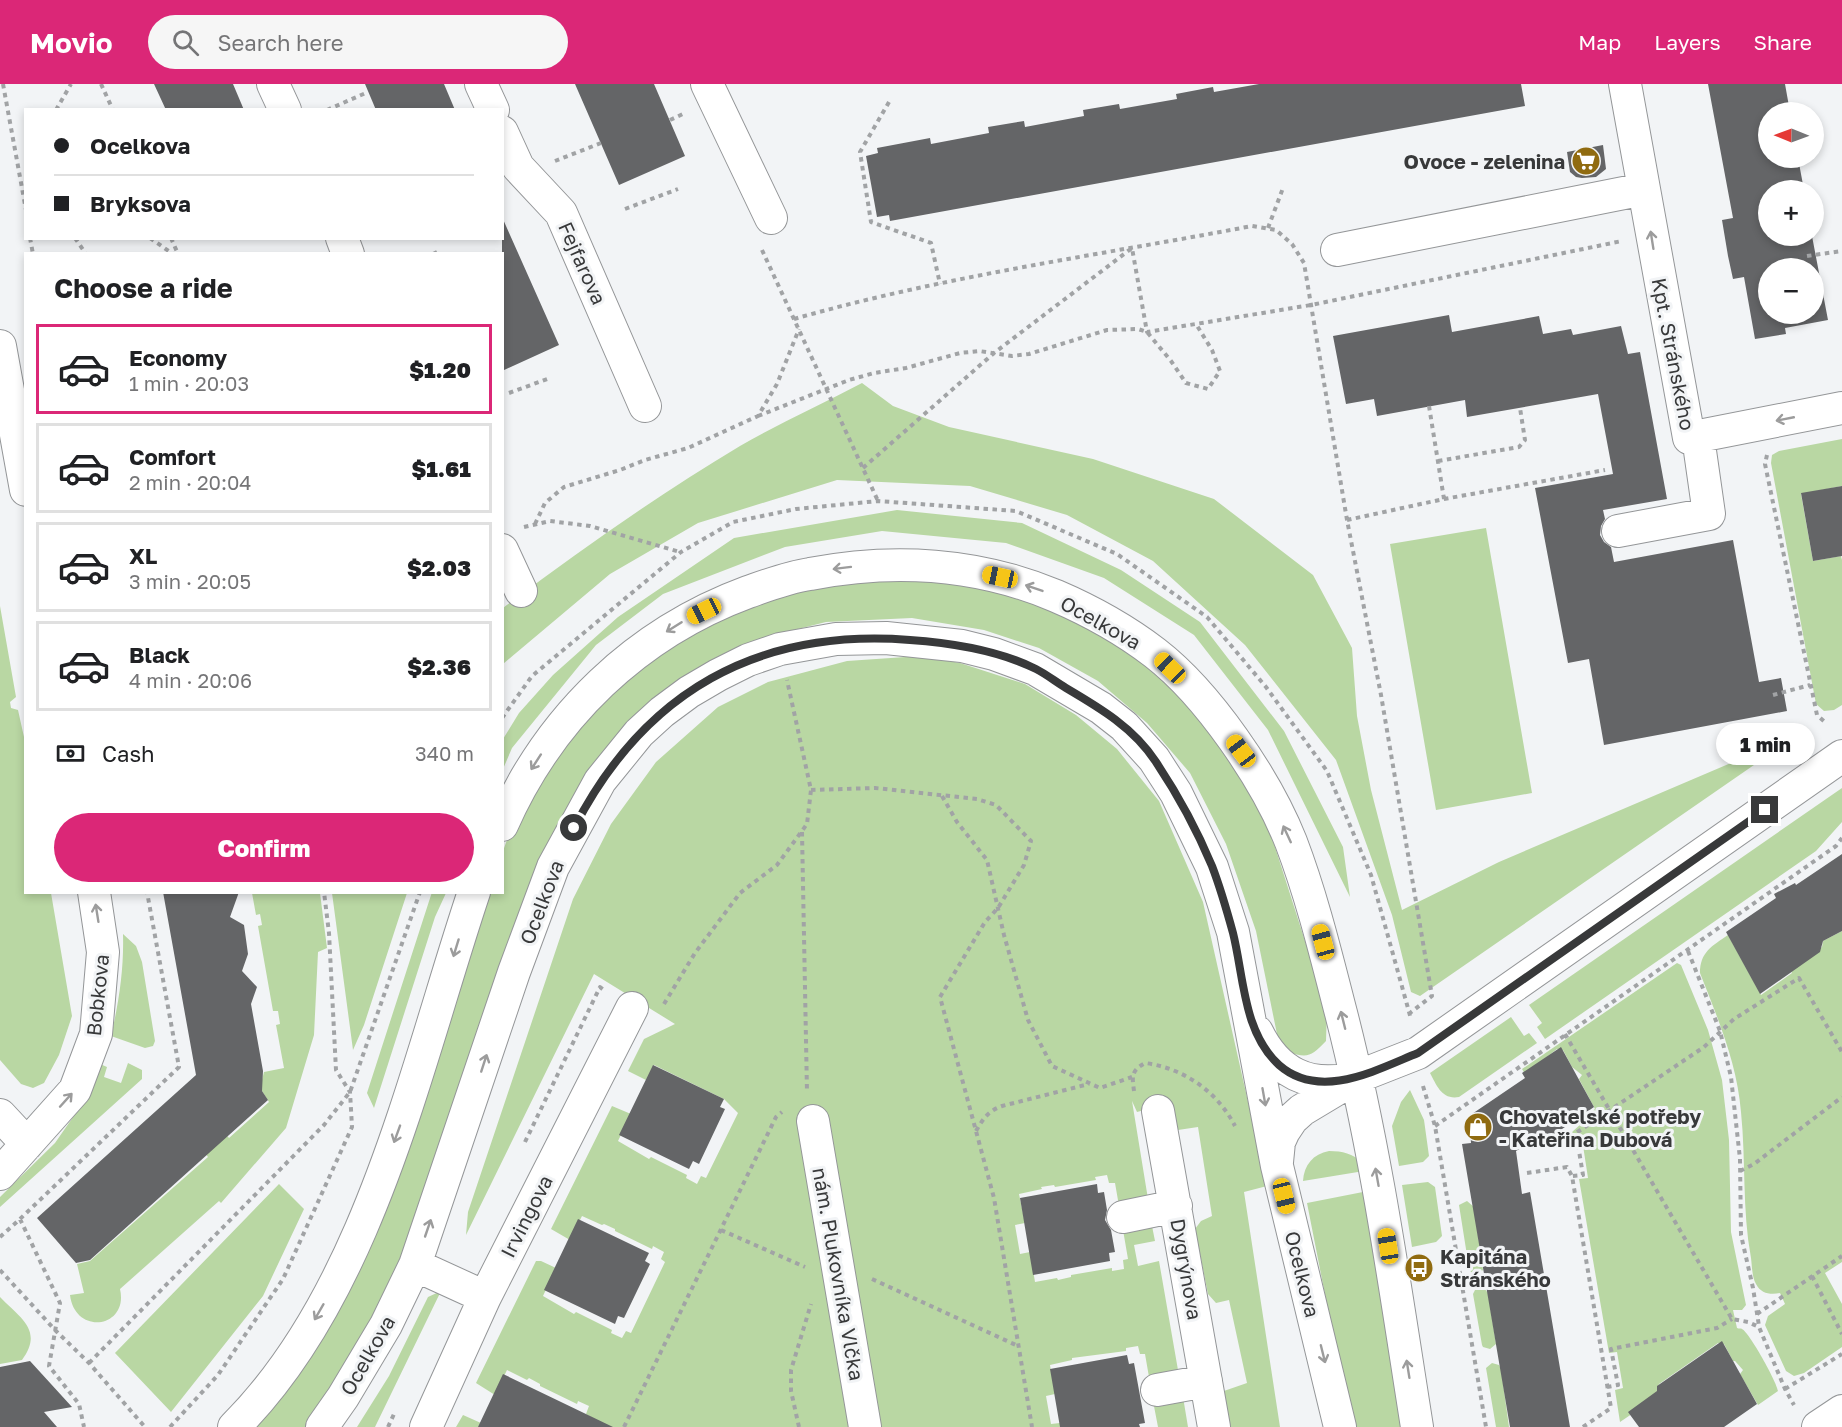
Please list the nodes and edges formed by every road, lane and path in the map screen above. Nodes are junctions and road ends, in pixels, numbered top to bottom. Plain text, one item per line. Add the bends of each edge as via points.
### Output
1 (3, 84) edge
2 (71, 84) edge
3 (101, 84) edge
4 (273, 84) edge
5 (482, 84) edge
6 (707, 84) edge
7 (1624, 84) edge
8 (368, 92) dead end
9 (889, 102) dead end
10 (57, 108) edge
11 (112, 108) edge
12 (284, 108) edge
13 (332, 108) edge
14 (492, 108) edge
15 (504, 136) edge
16 (601, 143) dead end
17 (555, 161) dead end
18 (21, 182) junction
19 (24, 184) edge
20 (1283, 188) dead end
21 (678, 189) dead end
22 (1644, 189) junction
23 (24, 199) edge
24 (626, 209) dead end
25 (1268, 228) junction
26 (765, 230) joint
27 (153, 240) edge
28 (1653, 245) junction
29 (1132, 248) junction
30 (1337, 250) dead end
31 (1842, 251) edge
32 (173, 252) edge
33 (1807, 256) dead end
34 (940, 284) junction
35 (1311, 305) junction
36 (794, 319) junction
37 (1196, 324) junction
38 (799, 329) junction
39 (1147, 332) junction
40 (0, 346) edge
41 (994, 353) junction
42 (550, 378) dead end
43 (827, 390) junction
44 (509, 393) dead end
45 (645, 406) dead end
46 (1429, 406) dead end
47 (1520, 408) dead end
48 (1842, 408) edge
49 (758, 416) junction
50 (1777, 421) junction
51 (13, 426) edge
52 (1698, 436) junction
53 (1438, 461) junction
54 (863, 468) junction
55 (1605, 470) dead end
56 (24, 480) edge
57 (1444, 499) junction
58 (878, 501) dead end
59 (1347, 520) junction
60 (535, 524) junction
61 (1618, 531) dead end
62 (508, 540) edge
63 (681, 552) dead end
64 (521, 591) dead end
65 (780, 649) junction
66 (1810, 685) junction
67 (1773, 695) dead end
68 (1826, 723) dead end
69 (1842, 756) edge
70 (811, 790) junction
71 (942, 795) junction
72 (504, 821) edge
73 (802, 832) junction
74 (1842, 838) edge
75 (94, 894) edge
76 (147, 894) edge
77 (324, 894) edge
78 (419, 894) edge
79 (473, 894) edge
80 (998, 908) junction
81 (1688, 951) junction
82 (1246, 998) junction
83 (632, 1008) joint
84 (1410, 1013) dead end
85 (1720, 1031) junction
86 (1565, 1034) junction
87 (1842, 1052) edge
88 (1418, 1053) junction
89 (1155, 1064) dead end
90 (1132, 1077) dead end
91 (1358, 1077) junction
92 (1090, 1084) junction
93 (350, 1092) junction
94 (1842, 1097) edge
95 (1611, 1110) junction
96 (1158, 1111) dead end
97 (0, 1115) edge
98 (810, 1115) junction
99 (1435, 1126) junction
100 (976, 1131) junction
101 (1240, 1134) dead end
102 (27, 1144) junction
103 (1277, 1166) junction
104 (1740, 1171) junction
105 (1527, 1173) dead end
106 (0, 1174) edge
107 (1572, 1176) junction
108 (1176, 1206) junction
109 (1123, 1217) dead end
110 (20, 1219) junction
111 (721, 1230) junction
112 (0, 1237) edge
113 (1842, 1256) edge
114 (415, 1265) junction
115 (0, 1270) edge
116 (831, 1270) junction
117 (1812, 1276) junction
118 (486, 1297) junction
119 (1757, 1314) junction
120 (1732, 1319) junction
121 (1759, 1327) junction
122 (56, 1330) junction
123 (1842, 1334) edge
124 (1018, 1347) junction
125 (1842, 1354) edge
126 (89, 1363) junction
127 (1206, 1381) junction
128 (1607, 1387) junction
129 (1785, 1389) junction
130 (1157, 1390) dead end
131 (1842, 1411) edge
132 (1807, 1417) edge
133 (84, 1427) edge
134 (145, 1427) edge
135 (170, 1427) edge
136 (234, 1427) edge
137 (322, 1427) edge
138 (426, 1427) edge
139 (624, 1427) edge
140 (799, 1427) edge
141 (865, 1427) edge
142 (1032, 1427) edge
143 (1214, 1427) edge
144 (1340, 1427) edge
145 (1417, 1427) edge
146 (1486, 1427) edge
147 (1582, 1427) edge

1 - 18 path
2 - 10 path
3 - 11 path
4 - 12 street
5 - 14 street
6 - 26 street
7 - 22 street, Kpt. Stránského
8 - 13 path
9 - 34 path via 860,152 871,222 931,243
15 - 45 street, Fejfarova via 518,167 561,213
16 - 17 path
18 - 19 path
18 - 23 path
20 - 25 path
21 - 24 path
28 -> 22 street, Kpt. Stránského
22 - 30 street
25 - 29 path via 1252,226
25 - 35 path via 1292,244 1304,263
26 - 36 path
27 - 32 path
28 - 35 path via 1634,249 1624,241
28 - 52 street, Kpt. Stránského via 1689,438
29 - 34 path
29 - 39 path
29 - 41 path
31 - 33 path
34 - 36 path
35 - 37 path
35 - 59 path
36 - 38 path
37 - 39 path
37 - 39 path via 1221,371 1208,389 1186,383
38 - 43 path
38 - 49 path via 777,384
39 - 41 path via 1107,330 1029,354
40 - 51 street
41 - 43 path via 960,353 857,378
41 - 54 path
42 - 44 path
43 - 49 path
43 - 54 path
46 - 53 path
47 - 53 path via 1525,440 1519,447
48 -> 50 street, Kpt. Stránského
49 - 60 path via 688,448 564,487 545,503
50 - 52 street, Kpt. Stránského
50 - 66 path via 1765,464
51 - 56 street
52 - 61 street via 1709,514
53 - 57 path
54 - 58 path
55 - 57 path
57 - 59 path
59 - 84 path via 1432,996
60 - 62 path
60 - 63 path via 550,521 590,526
62 - 64 street
65 - 70 path
65 - 82 street, Ocelkova via 836,639 886,638 962,646 1035,669 1101,708 1154,759 1176,793 1212,867 1233,932
114 -> 65 street, Ocelkova via 553,867 584,808 619,756 662,712 718,675
66 - 67 path
66 - 68 path via 1817,715
69 - 88 street
70 - 71 path via 875,789
70 - 73 path via 807,824
71 - 80 path via 957,822 987,860
71 - 80 path via 996,805 1031,841 1024,865
91 -> 72 street, Ocelkova via 1317,919 1290,839 1241,751 1204,703 1156,654 1077,605 1000,577 960,569 881,564 803,575 724,601 646,644 580,703 528,774
73 - 83 path via 777,865 740,893 695,953 658,1015
73 - 98 path
74 - 81 path
102 -> 75 street, Bobkova via 75,1090 96,1034 104,952
76 - 110 path via 178,1067
77 - 93 path via 336,1070
78 - 93 path
79 -> 136 street via 411,1094 371,1205 337,1280 286,1367
80 - 92 path via 1028,1020 1052,1066
80 - 100 path via 985,922 940,997
81 - 85 path
81 - 86 path
82 - 91 street via 1251,1020 1280,1066 1306,1079 1323,1082
82 -> 103 street, Ocelkova
83 - 118 street, Irvingova
85 - 87 path via 1799,978
85 - 95 path via 1704,1047
85 - 104 path via 1731,1077
86 - 95 path
86 - 99 path
88 - 91 street
88 - 99 path
89 - 101 path via 1196,1081 1217,1101
90 - 92 path via 1100,1088
91 - 103 street via 1292,1119 1279,1142
145 -> 91 street, Ocelkova
92 - 100 path via 991,1110
93 - 126 path via 324,1125
93 - 135 path via 352,1127 283,1279 218,1375
94 - 104 path
95 - 107 path via 1576,1133 1583,1175
95 - 120 path
96 - 108 street, Dygrýnova
97 - 102 street
98 - 111 path via 795,1108 776,1117
98 - 116 street, nám. Plukovníka Vlčka
99 - 146 path
100 - 124 path via 994,1198
102 - 106 street, Bobkova
103 -> 144 street, Ocelkova
104 - 119 path via 1741,1235
105 - 107 path via 1567,1167
107 - 128 path
108 - 109 street
108 - 127 street, Dygrýnova
110 - 112 path
110 - 122 path via 60,1303
111 - 116 path
111 - 139 path
113 - 117 path
114 - 118 street
114 - 137 street, Ocelkova via 386,1325
115 - 122 path
116 - 124 path
116 - 140 path via 811,1304 791,1370
116 - 141 street, nám. Plukovníka Vlčka
117 - 119 path
117 - 123 path
118 - 138 street, Irvingova
119 - 121 path
120 - 121 path
120 - 128 path via 1717,1328 1611,1349 1618,1385
121 - 129 path
122 - 126 path
122 - 133 path via 49,1366 79,1404
124 - 142 path
125 - 129 path
126 - 134 path
127 - 130 street
127 - 143 street, Dygrýnova
128 - 147 path via 1611,1408
129 - 132 path
131 - 132 street

